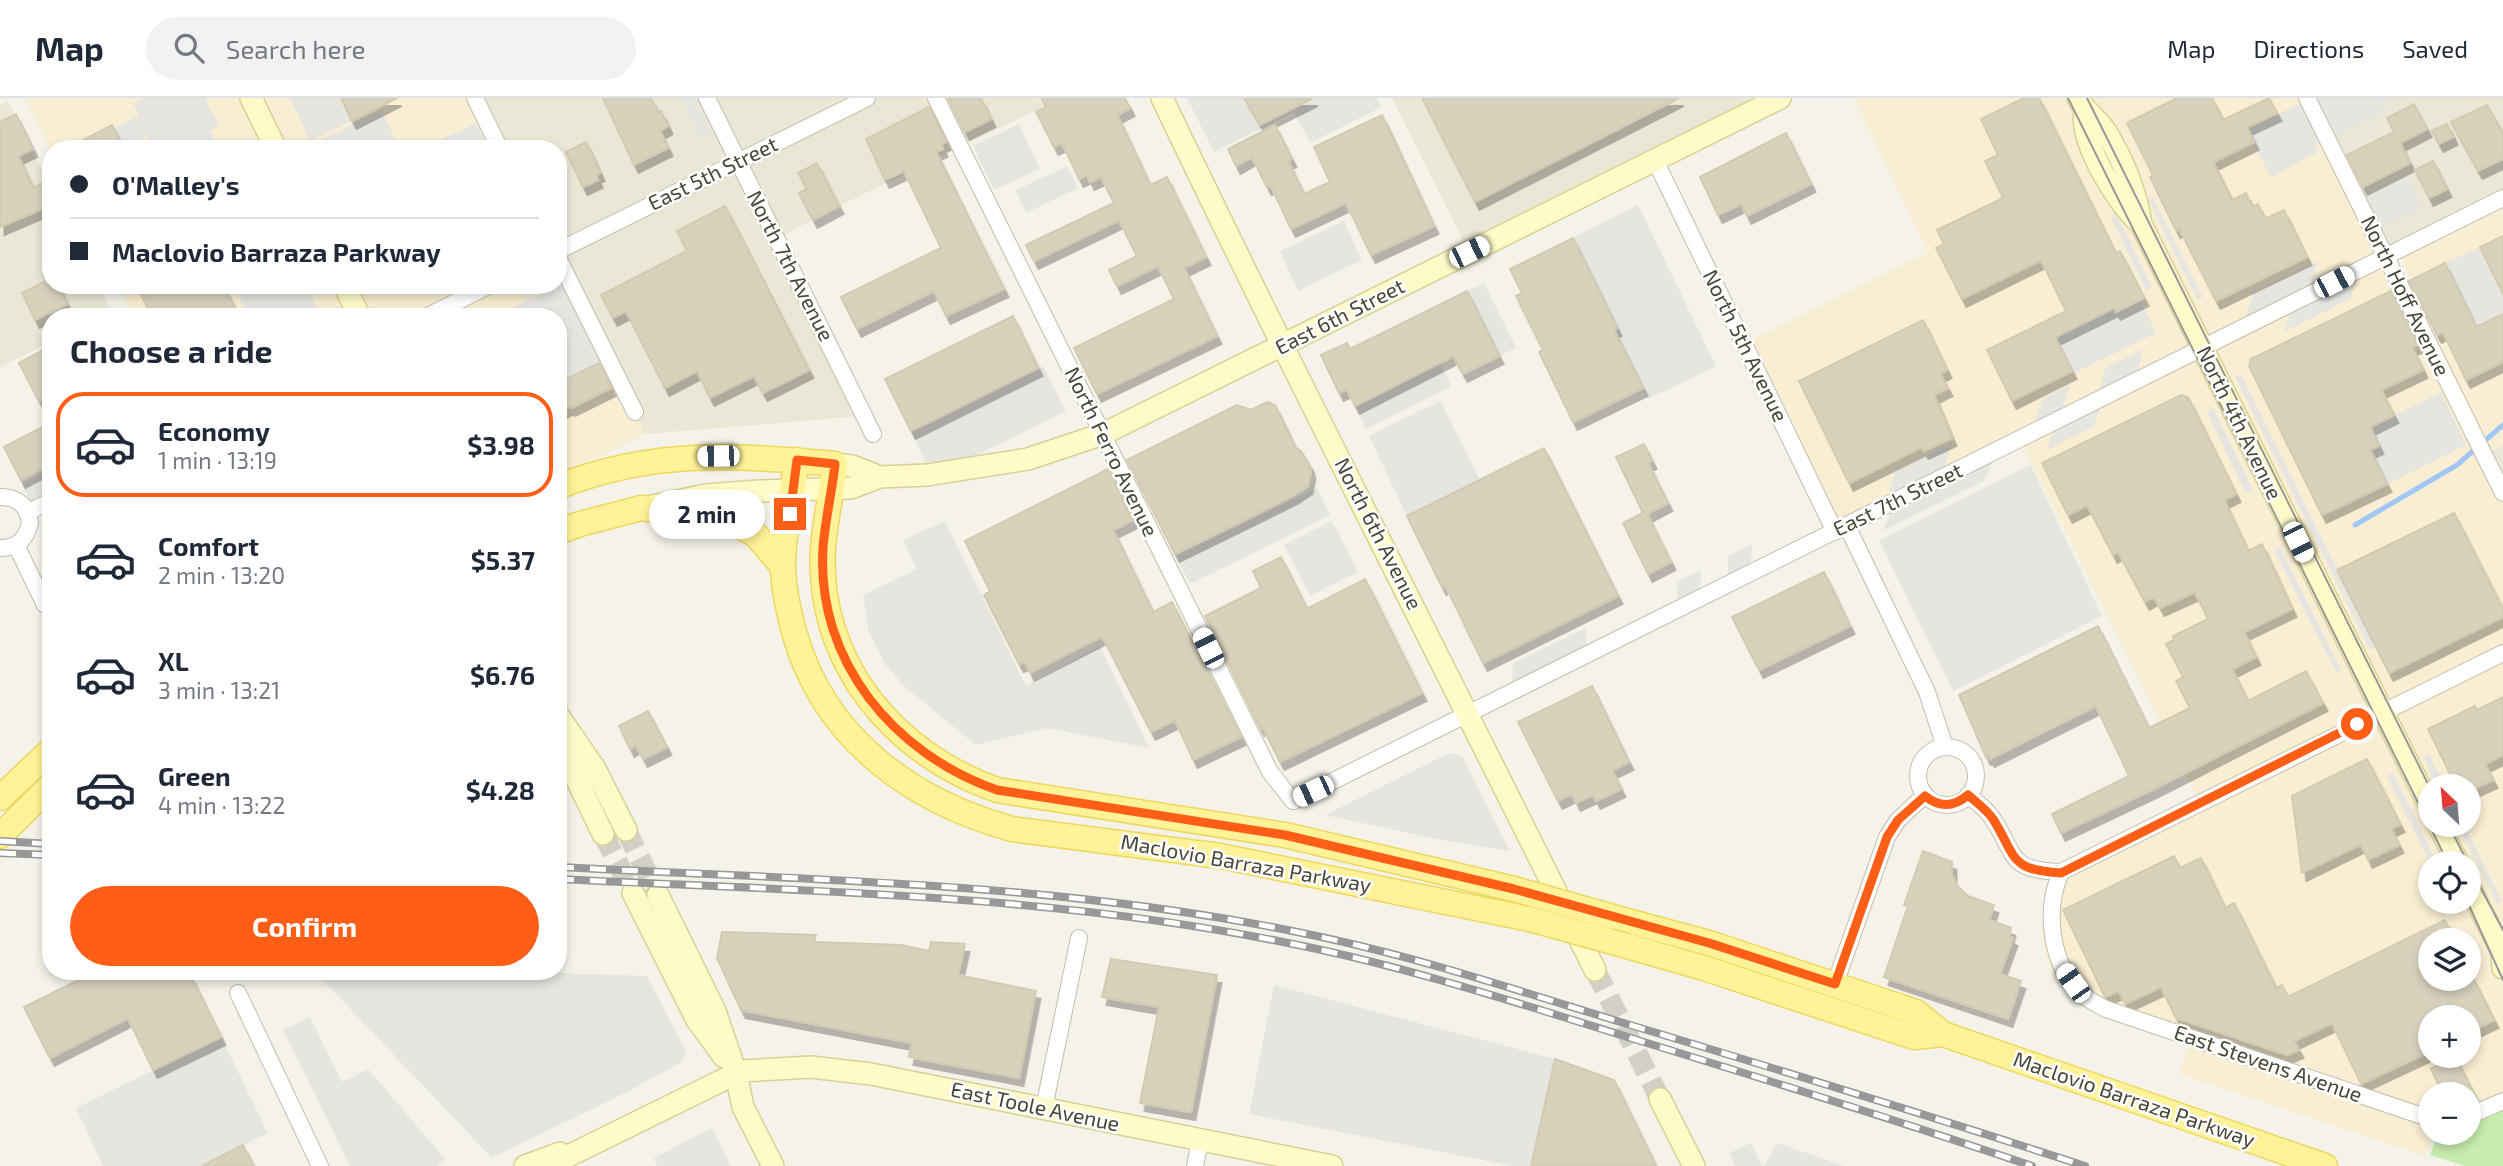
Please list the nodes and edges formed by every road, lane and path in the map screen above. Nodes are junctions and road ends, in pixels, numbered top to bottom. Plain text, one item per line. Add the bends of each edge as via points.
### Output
1 (251, 98) edge
2 (475, 98) edge
3 (707, 98) edge
4 (867, 98) edge
5 (936, 98) edge
6 (1162, 98) edge
7 (1780, 98) edge
8 (2307, 98) edge
9 (2081, 105) edge
10 (272, 140) edge
11 (496, 140) edge
12 (1655, 160) junction
13 (738, 161) junction
14 (2503, 198) edge
15 (567, 246) edge
16 (2385, 257) junction
17 (567, 276) edge
18 (472, 294) edge
19 (444, 308) edge
20 (1284, 345) junction
21 (2203, 348) junction
22 (635, 412) dead end
23 (873, 434) dead end
24 (1102, 435) junction
25 (797, 460) junction
26 (835, 464) junction
27 (880, 477) junction
28 (567, 484) edge
29 (832, 489) junction
30 (793, 490) junction
31 (2503, 493) edge
32 (0, 497) edge
33 (42, 505) edge
34 (641, 508) junction
35 (28, 512) junction
36 (567, 529) edge
37 (1841, 529) junction
38 (8, 547) edge
39 (783, 567) junction
40 (42, 600) edge
41 (2503, 653) edge
42 (2382, 712) junction
43 (1469, 714) junction
44 (567, 728) edge
45 (1945, 747) junction
46 (567, 751) edge
47 (42, 758) edge
48 (2418, 783) edge
49 (42, 794) edge
50 (1968, 795) junction
51 (1925, 796) junction
52 (0, 798) edge
53 (1293, 801) joint
54 (625, 830) tunnel mouth
55 (604, 834) tunnel mouth
56 (0, 836) edge
57 (2061, 873) junction
58 (633, 893) tunnel mouth
59 (658, 895) tunnel mouth
60 (2481, 911) edge
61 (1079, 938) dead end
62 (2503, 958) edge
63 (1595, 970) tunnel mouth
64 (1835, 984) junction
65 (238, 993) dead end
66 (1943, 1034) junction
67 (736, 1073) junction
68 (1660, 1099) tunnel mouth
69 (2503, 1101) edge
70 (1044, 1108) junction
71 (2481, 1111) edge
72 (2418, 1115) edge
73 (611, 1135) junction
74 (1200, 1141) junction
75 (550, 1165) edge
76 (320, 1166) edge
77 (525, 1166) edge
78 (773, 1166) edge
79 (1195, 1166) edge
80 (1332, 1166) edge
81 (1693, 1166) edge
82 (2325, 1166) edge

1 - 10 street
2 - 11 street
3 - 13 street, North 7th Avenue
4 - 13 street, East 5th Street
5 - 24 street, North Ferro Avenue
6 - 20 street, North 6th Avenue
7 - 12 street, East 6th Street
8 - 16 street, North Hoff Avenue
9 - 21 street, North 4th Avenue via 2088,141 2116,199 2141,224
12 - 20 street, East 6th Street
12 - 37 street, North 5th Avenue
13 - 15 street, East 5th Street
13 - 23 street, North 7th Avenue
14 - 16 street, East 7th Street
16 - 21 street, East 7th Street
16 - 31 street, North Hoff Avenue
17 - 22 street
18 - 19 street
20 - 24 street, East 6th Street
20 - 43 street, North 6th Avenue
21 - 37 street, East 7th Street
21 - 42 street, North 4th Avenue
24 - 27 street, East 6th Street via 1028,459
24 - 53 street, North Ferro Avenue via 1270,772
25 - 26 main road, East 6th Street
25 - 28 main road, East 6th Street via 677,457 605,471
25 - 30 main road, Maclovio Barraza Parkway
26 - 27 street, East 6th Street
26 - 29 main road, Maclovio Barraza Parkway
27 - 29 street, East 6th Street via 851,488
29 - 30 street, East 6th Street
29 - 64 main road, Maclovio Barraza Parkway, bridge via 823,548 824,588 835,637 849,670 872,704 906,738 954,772 997,790 1285,835 1514,889 1709,943
30 - 34 street, East 6th Street via 706,495
30 - 39 main road, Maclovio Barraza Parkway
32 - 35 street via 19,501
33 - 35 street
34 - 36 main road, East 6th Street
34 - 39 main road via 736,524 756,535
35 - 38 street via 28,532
37 - 43 street, East 7th Street
37 - 45 street, North 5th Avenue via 1927,692
38 - 40 street
39 - 66 main road, Maclovio Barraza Parkway, bridge via 788,612 800,652 831,711 858,745 897,777 939,803 982,821 1012,829 1220,856 1530,919 1704,968 1914,1037
41 - 42 street
42 - 48 street, North 4th Avenue
42 - 57 street
43 - 53 street, East 7th Street
43 - 63 street, North 6th Avenue
44 - 54 street via 596,769
45 - 50 street via 1970,759 1974,787
45 - 51 street via 1922,761 1918,779
46 - 55 street
47 - 52 main road
49 - 56 main road
50 - 51 street via 1951,805
50 - 57 street via 1991,815 2017,862 2041,872
51 - 64 street via 1887,837
57 - 72 street, East Stevens Avenue via 2051,916 2058,957 2082,994 2106,1009
58 - 67 street via 697,1020
59 - 67 street via 715,1011
60 - 62 street
61 - 70 street
64 - 66 main road, Maclovio Barraza Parkway via 1916,1012
65 - 76 street
66 - 82 main road, Maclovio Barraza Parkway
67 - 70 street, East Toole Avenue via 840,1069
67 - 73 street, East Toole Avenue
67 - 78 street via 743,1107
68 - 81 street
69 - 71 street
70 - 74 street, East Toole Avenue
73 - 75 street
73 - 77 street
74 - 79 street
74 - 80 street, East Toole Avenue

